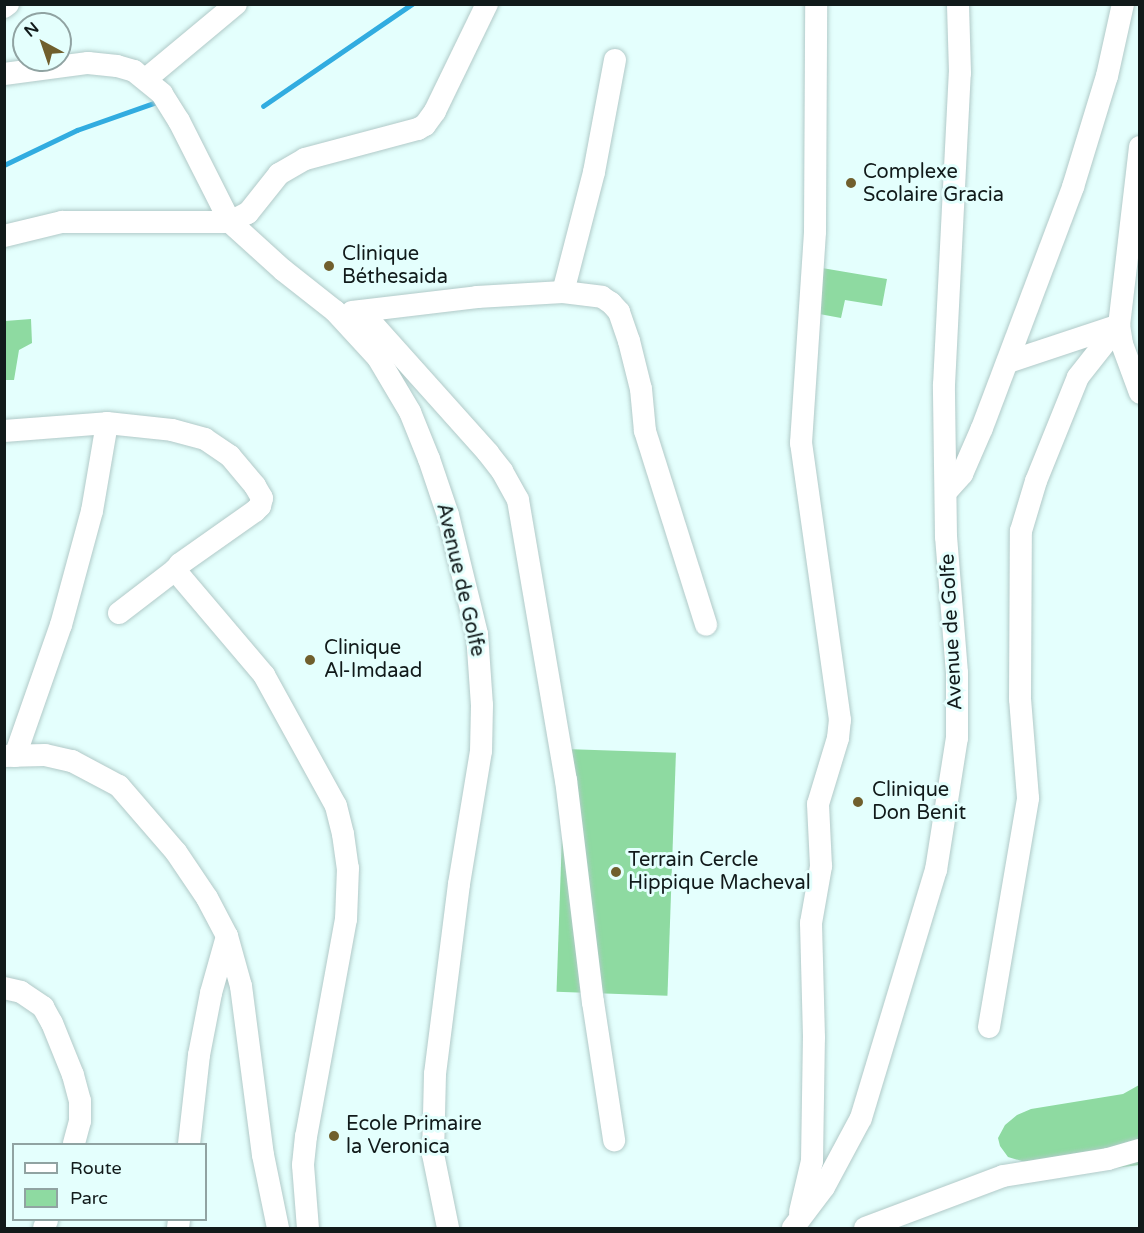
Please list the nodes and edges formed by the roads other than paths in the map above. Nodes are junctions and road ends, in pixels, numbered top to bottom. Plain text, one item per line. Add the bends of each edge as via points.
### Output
1 (236, 4) edge
2 (487, 4) edge
3 (816, 4) edge
4 (958, 4) edge
5 (1123, 4) edge
6 (615, 60) dead end
7 (4, 74) edge
8 (146, 80) junction
9 (1140, 147) edge
10 (230, 222) junction
11 (4, 236) edge
12 (563, 292) junction
13 (335, 311) junction
14 (359, 313) junction
15 (1119, 325) junction
16 (1008, 362) junction
17 (1140, 393) edge
18 (106, 423) junction
19 (4, 431) edge
20 (946, 492) junction
21 (175, 570) junction
22 (119, 614) dead end
23 (706, 625) dead end
24 (10, 756) edge
25 (227, 936) junction
26 (4, 988) edge
27 (989, 1027) dead end
28 (614, 1140) dead end
29 (74, 1143) edge
30 (189, 1143) edge
31 (1140, 1150) edge
32 (796, 1224) edge
33 (278, 1228) edge
34 (308, 1228) edge
35 (448, 1228) edge
36 (865, 1228) edge

1 - 8 street
2 - 10 street via 425,124 305,159 279,174 248,213
3 - 32 street via 815,232 801,442 840,720 818,804 821,866 811,923 812,1161
4 - 20 street, Avenue de Golfe via 960,73 944,385
5 - 16 street via 1107,76 1073,187
6 - 12 street via 584,216
7 - 8 street via 88,63 117,66
8 - 10 street via 162,94 179,121
9 - 15 street
10 - 11 street via 62,222
10 - 13 street, Avenue de Golfe
12 - 14 street via 477,297
12 - 23 street via 603,297 624,322 640,389 645,431
13 - 14 street
13 - 35 street, Avenue de Golfe via 378,358 410,412 448,515 477,634 481,751 459,884 433,1114 433,1154
14 - 28 street via 488,453 518,500 566,780
15 - 16 street
15 - 17 street
15 - 27 street via 1078,377 1035,481 1022,531 1020,699 1028,798
16 - 20 street via 962,474
18 - 19 street
18 - 21 street via 172,430 206,439 230,456 262,498 255,511
18 - 24 street via 92,511 61,625
20 - 32 street, Avenue de Golfe via 957,738 936,870 861,1118 824,1187
21 - 22 street
21 - 34 street via 264,675 336,806 343,834 348,868 346,919 303,1165
24 - 25 street via 45,755 72,761 119,786 176,852
25 - 30 street via 211,993
25 - 33 street via 242,986 264,1155
26 - 29 street via 21,992 43,1007 52,1023 80,1101
31 - 36 street via 1003,1176

